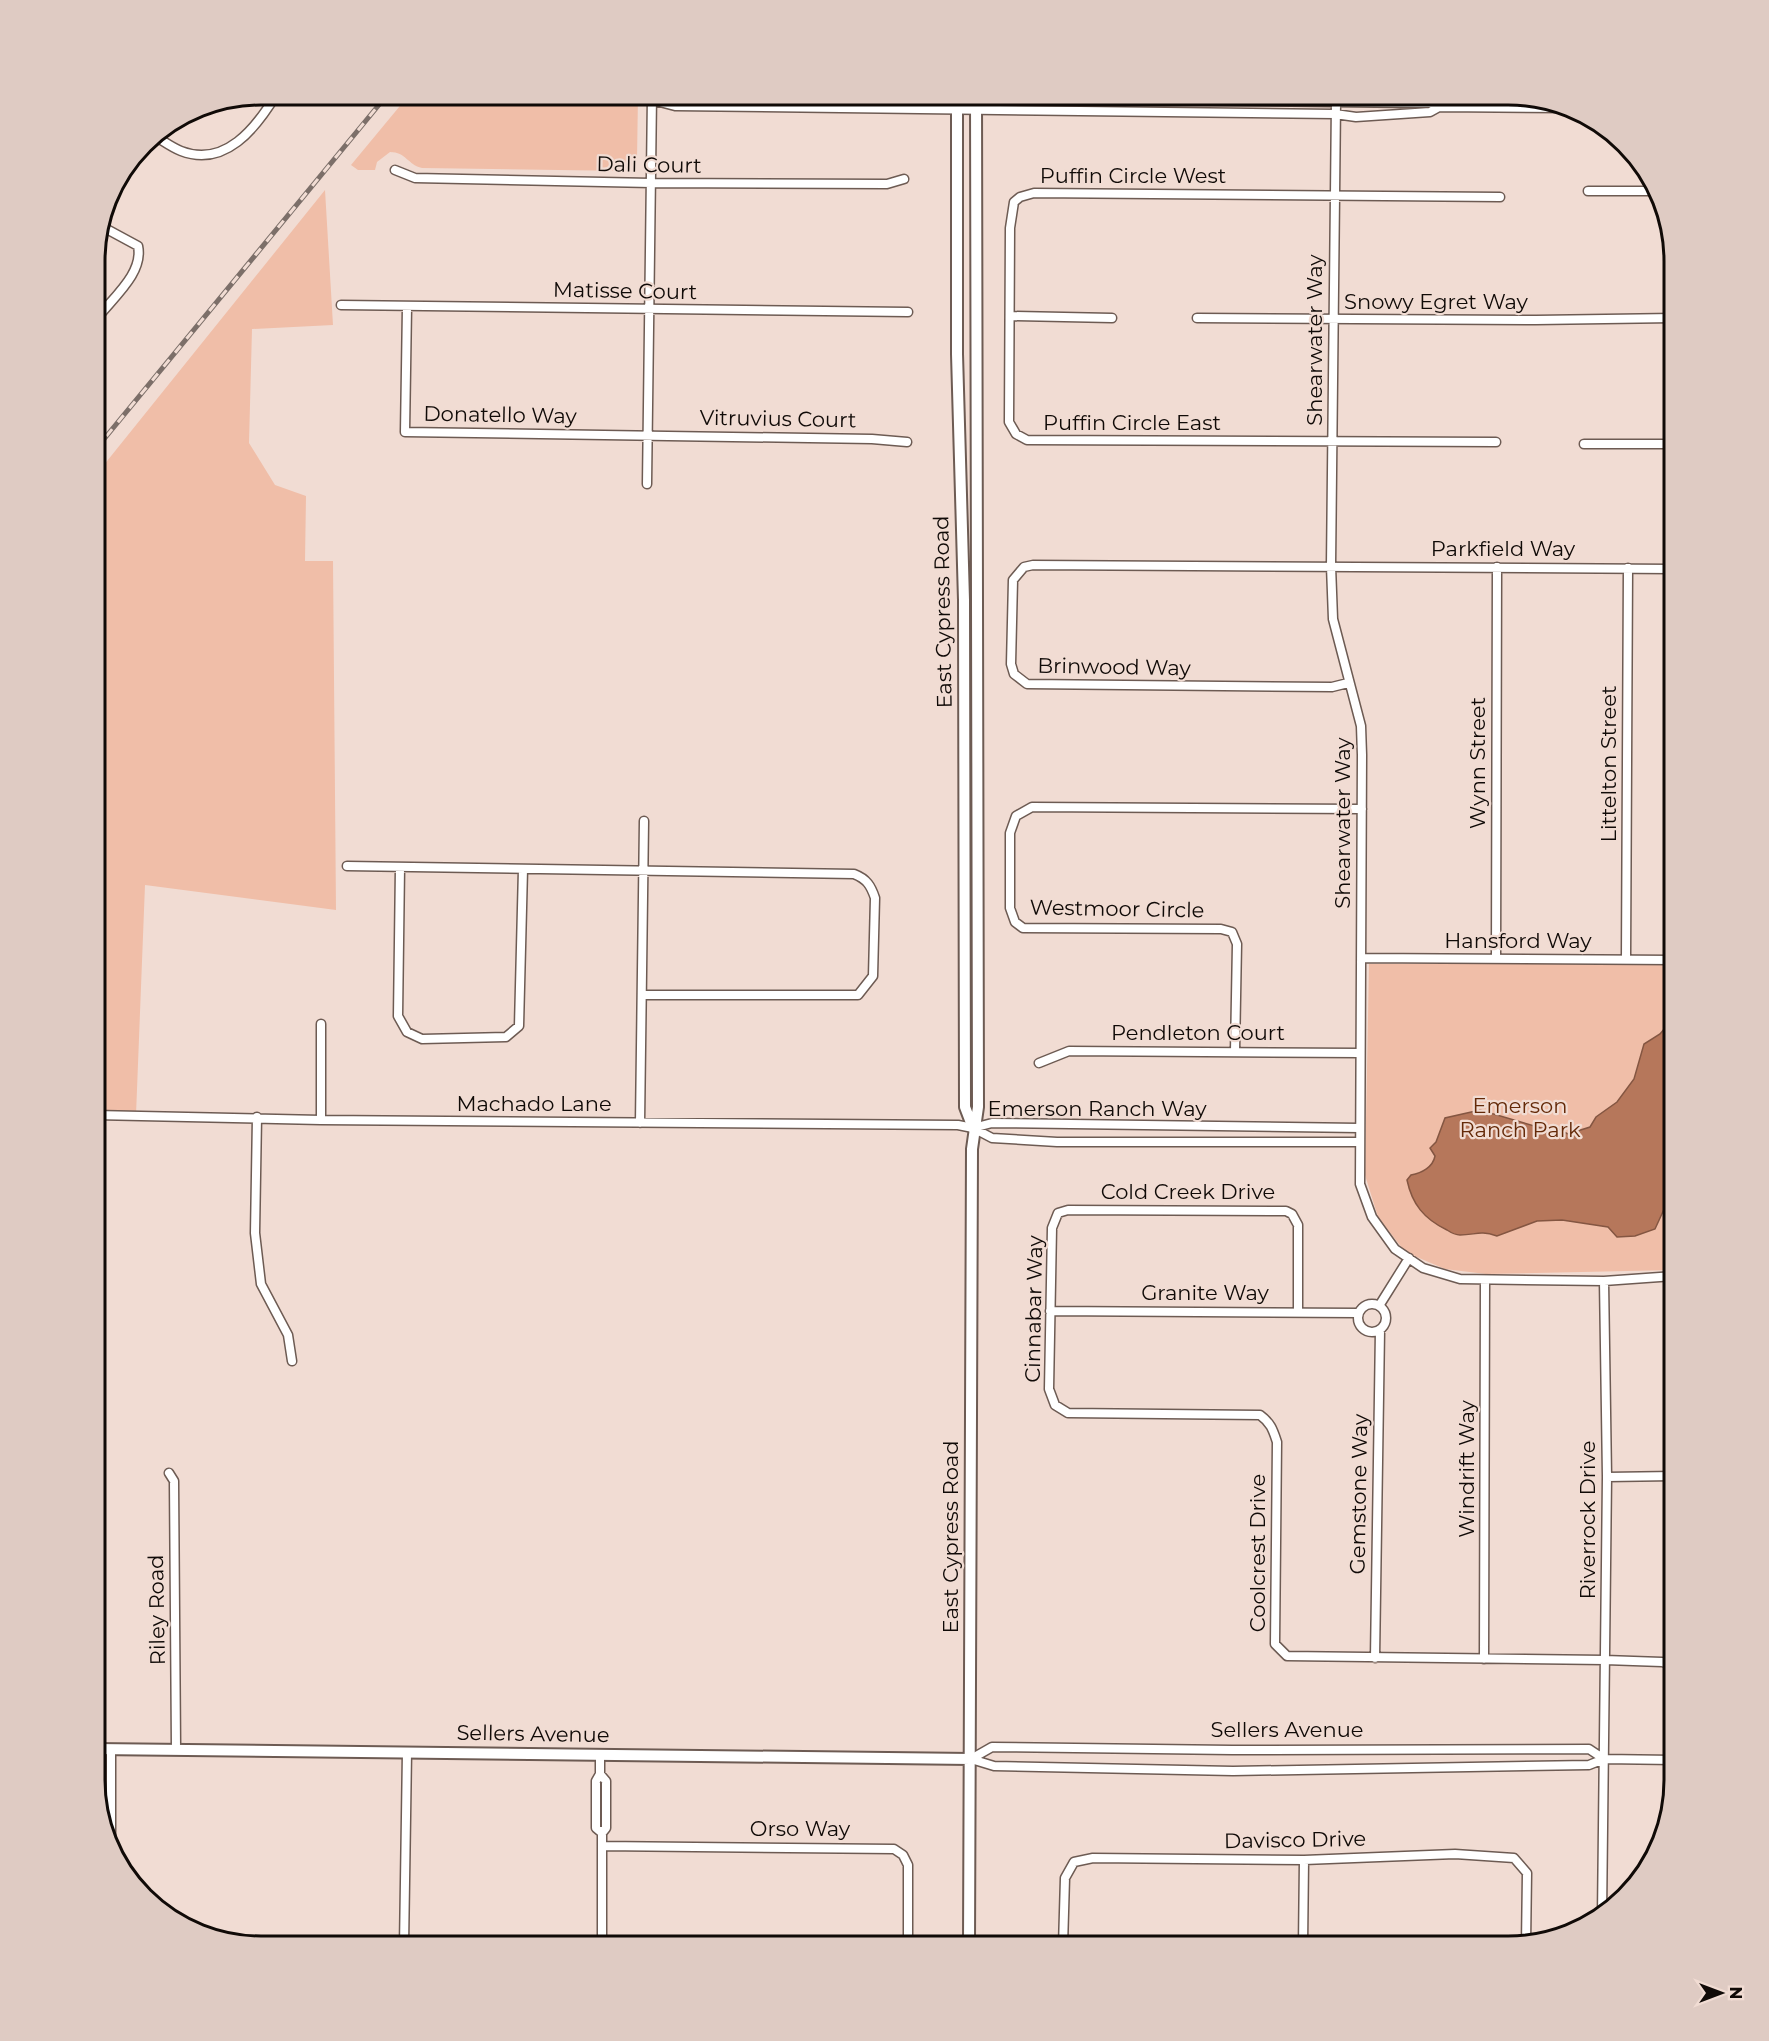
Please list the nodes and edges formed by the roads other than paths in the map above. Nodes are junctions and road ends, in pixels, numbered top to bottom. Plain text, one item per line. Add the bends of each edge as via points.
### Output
1 (270, 105) edge
2 (652, 105) edge
3 (672, 105) edge
4 (731, 105) edge
5 (957, 105) edge
6 (965, 105) edge
7 (976, 105) edge
8 (1336, 105) edge
9 (1435, 105) edge
10 (1439, 107) junction
11 (1537, 108) edge
12 (976, 111) junction
13 (1335, 114) junction
14 (162, 140) edge
15 (395, 170) dead end
16 (904, 179) dead end
17 (651, 183) junction
18 (1588, 191) dead end
19 (1647, 191) edge
20 (1333, 195) junction
21 (1500, 197) dead end
22 (108, 230) edge
23 (341, 305) dead end
24 (407, 307) junction
25 (105, 309) edge
26 (650, 309) junction
27 (908, 312) dead end
28 (1010, 316) junction
29 (1112, 318) dead end
30 (1197, 318) dead end
31 (1664, 318) edge
32 (1334, 320) junction
33 (647, 435) junction
34 (907, 442) dead end
35 (1332, 442) junction
36 (1496, 442) dead end
37 (1584, 444) dead end
38 (1664, 444) edge
39 (647, 484) dead end
40 (1331, 566) junction
41 (1497, 567) junction
42 (1628, 568) junction
43 (1664, 569) edge
44 (1348, 683) junction
45 (1362, 809) junction
46 (644, 821) dead end
47 (347, 866) dead end
48 (400, 867) junction
49 (523, 869) junction
50 (643, 871) junction
51 (1361, 958) junction
52 (1496, 958) junction
53 (1626, 959) junction
54 (1664, 960) edge
55 (642, 995) junction
56 (321, 1024) dead end
57 (1235, 1051) junction
58 (1360, 1053) junction
59 (1039, 1063) dead end
60 (105, 1115) edge
61 (257, 1117) junction
62 (321, 1120) junction
63 (640, 1123) junction
64 (973, 1128) junction
65 (1359, 1128) junction
66 (1359, 1142) junction
67 (1058, 1213) joint
68 (1409, 1258) junction
69 (1664, 1277) edge
70 (1485, 1280) junction
71 (1605, 1281) junction
72 (1378, 1306) junction
73 (1050, 1311) junction
74 (1298, 1312) junction
75 (1359, 1313) junction
76 (1380, 1330) junction
77 (292, 1361) dead end
78 (1055, 1405) joint
79 (169, 1473) dead end
80 (1664, 1476) edge
81 (1607, 1477) junction
82 (1375, 1658) junction
83 (1484, 1659) junction
84 (1605, 1660) junction
85 (1664, 1662) edge
86 (176, 1748) junction
87 (105, 1749) edge
88 (111, 1749) junction
89 (407, 1752) junction
90 (600, 1754) junction
91 (971, 1759) junction
92 (1604, 1759) junction
93 (1664, 1760) edge
94 (111, 1822) edge
95 (602, 1846) junction
96 (1304, 1860) junction
97 (1602, 1905) edge
98 (1526, 1935) edge
99 (404, 1936) edge
100 (602, 1936) edge
101 (908, 1936) edge
102 (969, 1936) edge
103 (1063, 1936) edge
104 (1303, 1936) edge

1 - 14 street via 236,145 212,154 183,152
2 - 17 street
3 - 4 street
5 - 64 street, East Cypress Road via 957,354 964,600 965,1107
6 - 12 street
7 - 12 street, East Cypress Road
8 - 13 street, Shearwater Way
9 - 10 street
10 - 11 street
10 - 13 street via 1430,112 1383,116
12 - 13 street
12 - 64 street, East Cypress Road via 978,1107
13 - 20 street, Shearwater Way
15 - 17 street, Dali Court via 415,178
16 - 17 street, Dali Court via 887,184
17 - 26 street
18 - 19 street
20 - 21 street
20 - 28 street, Puffin Circle West via 1034,193 1020,197 1014,202 1010,220
20 - 32 street, Shearwater Way
22 - 25 street via 138,246 140,257 137,269
23 - 24 street, Matisse Court
24 - 26 street, Matisse Court
24 - 33 street, Donatello Way via 405,432
26 - 27 street, Matisse Court
26 - 33 street
28 - 29 street
28 - 35 street, Puffin Circle East via 1009,422 1016,434 1027,440
30 - 32 street, Snowy Egret Way
31 - 32 street, Snowy Egret Way
32 - 35 street, Shearwater Way
33 - 34 street, Vitruvius Court via 872,438
33 - 39 street
35 - 36 street, Puffin Circle East
35 - 40 street, Shearwater Way
37 - 38 street
40 - 41 street, Parkfield Way
40 - 44 street, Shearwater Way via 1334,619
40 - 44 street, Brinwood Way via 1024,567 1013,580 1011,664 1019,680 1035,686 1332,687
41 - 42 street, Parkfield Way
41 - 52 street, Wynn Street
42 - 43 street, Parkfield Way
42 - 53 street, Littelton Street
44 - 45 street, Shearwater Way via 1361,726
45 - 51 street, Shearwater Way
45 - 57 street, Westmoor Circle via 1032,807 1023,810 1011,824 1010,908 1015,922 1023,928 1232,932 1237,944
46 - 50 street
47 - 48 street
48 - 49 street
48 - 49 street via 398,1016 407,1032 422,1040 506,1037 519,1026
49 - 50 street
50 - 55 street
50 - 55 street via 854,874 865,878 875,898 873,976 858,995
51 - 52 street, Hansford Way
51 - 58 street, Shearwater Way
52 - 53 street, Hansford Way
53 - 54 street, Hansford Way
55 - 63 street
56 - 62 street
57 - 58 street, Pendleton Court
57 - 59 street, Pendleton Court via 1069,1051
58 - 65 street, Shearwater Way
60 - 61 street, Machado Lane
61 - 62 street, Machado Lane
61 - 77 street via 255,1233 261,1284 288,1335
62 - 63 street, Machado Lane
63 - 64 street, Machado Lane
64 - 65 street, Emerson Ranch Way via 992,1123
64 - 66 street, Emerson Ranch Way via 992,1138 1057,1142
64 - 91 street, East Cypress Road
65 - 66 street, Shearwater Way
66 - 68 street, Shearwater Way via 1360,1184 1372,1216 1395,1250
67 - 73 street, Cinnabar Way via 1052,1228
67 - 74 street, Cold Creek Drive via 1286,1211 1298,1225
68 - 70 street, Shearwater Way via 1423,1268 1460,1279
68 - 72 street
69 - 71 street, Shearwater Way
70 - 71 street, Shearwater Way
70 - 83 street, Windrift Way
71 - 81 street, Riverrock Drive
72 - 75 street via 1369,1304
72 - 76 street via 1386,1318
73 - 74 street, Granite Way
73 - 78 street, Cinnabar Way via 1049,1389
74 - 75 street, Granite Way
75 - 76 street via 1358,1322 1363,1329
76 - 82 street, Gemstone Way
78 - 82 street, Coolcrest Drive via 1068,1413 1260,1415 1267,1420 1277,1443 1275,1644 1294,1657
79 - 86 street, Riley Road via 174,1481
80 - 81 street
81 - 84 street, Riverrock Drive
82 - 83 street, Coolcrest Drive
83 - 84 street, Coolcrest Drive
84 - 85 street, Coolcrest Drive
84 - 92 street, Riverrock Drive
86 - 88 street, Sellers Avenue
86 - 89 street, Sellers Avenue
87 - 88 street, Sellers Avenue
88 - 94 street
89 - 90 street, Sellers Avenue
89 - 99 street
90 - 91 street, Sellers Avenue
90 - 95 street via 596,1828 602,1833
91 - 92 street, Sellers Avenue via 994,1766 1233,1771 1589,1765
91 - 92 street, Sellers Avenue via 992,1747 1589,1749
91 - 102 street, East Cypress Road
92 - 93 street, Sellers Avenue
92 - 97 street, Riverrock Drive
95 - 100 street
95 - 101 street, Orso Way via 894,1849 908,1865
96 - 98 street, Davisco Drive via 1455,1854 1514,1858 1527,1873
96 - 103 street, Davisco Drive via 1093,1858 1074,1862 1065,1878
96 - 104 street

